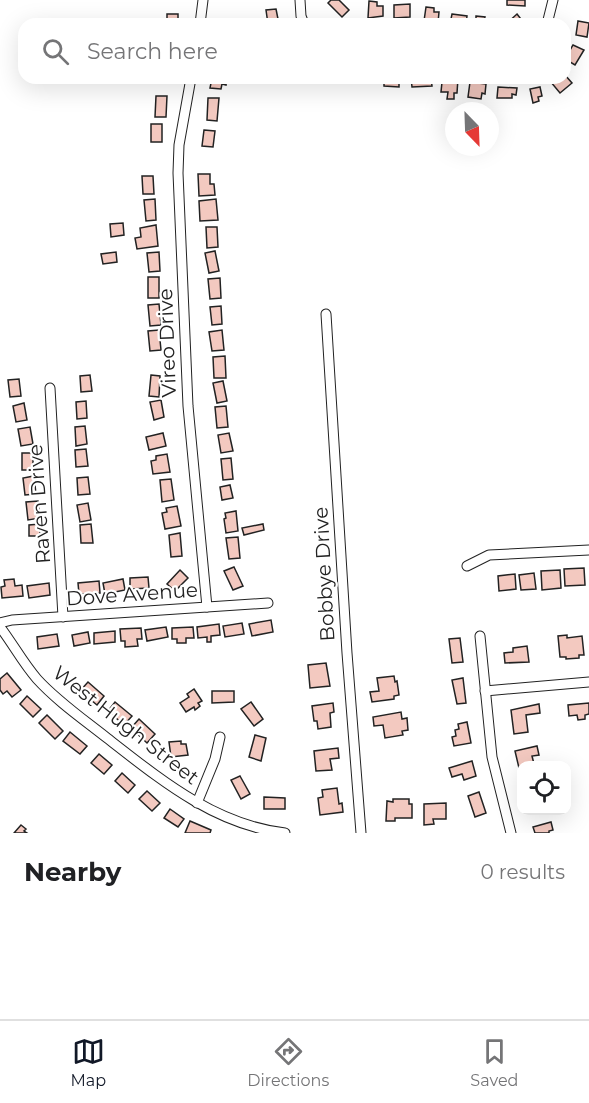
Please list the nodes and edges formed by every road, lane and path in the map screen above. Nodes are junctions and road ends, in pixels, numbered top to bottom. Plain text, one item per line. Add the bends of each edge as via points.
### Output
1 (203, 0) edge
2 (300, 0) edge
3 (553, 0) edge
4 (201, 18) edge
5 (302, 18) edge
6 (548, 18) edge
7 (190, 84) edge
8 (326, 314) dead end
9 (50, 388) dead end
10 (589, 550) edge
11 (468, 566) dead end
12 (268, 603) dead end
13 (207, 607) junction
14 (63, 617) junction
15 (0, 625) edge
16 (480, 636) dead end
17 (589, 682) edge
18 (485, 691) junction
19 (220, 737) dead end
20 (197, 803) junction
21 (508, 832) edge
22 (285, 833) edge
23 (361, 833) edge

1 - 4 street
2 - 5 street
3 - 6 street
7 - 13 street, Vireo Drive via 178,173 187,395
8 - 23 street, Bobbye Drive
9 - 14 street, Raven Drive
10 - 11 street via 489,555
12 - 13 street, Dove Avenue
13 - 14 street, Dove Avenue
14 - 15 street, Dove Avenue via 12,620
15 - 20 street, West Hugh Street via 27,666 54,695 146,769
16 - 18 street
17 - 18 street
18 - 21 street via 492,757
19 - 20 street
20 - 22 street, West Hugh Street via 247,825

